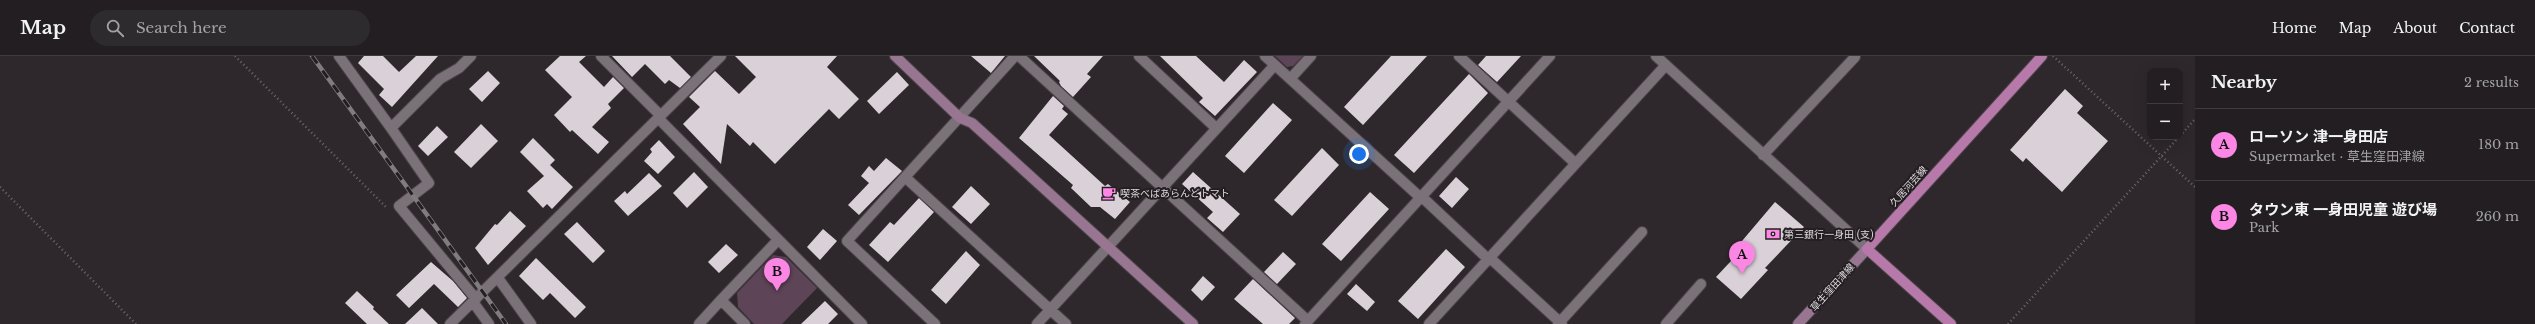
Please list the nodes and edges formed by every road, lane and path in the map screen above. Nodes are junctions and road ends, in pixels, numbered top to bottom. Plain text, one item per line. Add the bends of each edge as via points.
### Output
1 (235, 56) edge
2 (339, 56) edge
3 (471, 56) edge
4 (601, 56) edge
5 (721, 56) edge
6 (1019, 56) edge
7 (1139, 56) edge
8 (1265, 56) edge
9 (1311, 56) edge
10 (1459, 56) edge
11 (1550, 56) edge
12 (1656, 56) edge
13 (2042, 56) edge
14 (2053, 56) edge
15 (899, 57) edge
16 (1855, 57) edge
17 (1275, 65) junction
18 (1666, 65) junction
19 (1291, 78) junction
20 (1509, 101) junction
21 (660, 118) junction
22 (960, 118) junction
23 (2195, 119) edge
24 (390, 128) junction
25 (1216, 128) junction
26 (2183, 132) edge
27 (2175, 140) edge
28 (1763, 155) junction
29 (2161, 156) junction
30 (1575, 163) junction
31 (906, 178) junction
32 (0, 187) edge
33 (2195, 187) edge
34 (1162, 188) junction
35 (1422, 198) junction
36 (399, 206) junction
37 (1642, 232) dead end
38 (778, 240) junction
39 (1108, 246) junction
40 (1867, 249) junction
41 (1489, 258) junction
42 (498, 278) junction
43 (1701, 284) dead end
44 (474, 300) junction
45 (721, 300) junction
46 (1050, 309) junction
47 (1306, 323) edge
48 (1560, 323) edge
49 (136, 324) edge
50 (450, 324) edge
51 (489, 324) edge
52 (531, 324) edge
53 (699, 324) edge
54 (745, 324) edge
55 (862, 324) edge
56 (935, 324) edge
57 (1037, 324) edge
58 (1066, 324) edge
59 (1193, 324) edge
60 (1428, 324) edge
61 (1666, 324) edge
62 (1798, 324) edge
63 (1951, 324) edge
64 (2008, 324) edge

1 - 36 path via 390,210
2 - 24 street
3 - 24 street via 460,68 440,79
4 - 21 street
5 - 21 street
6 - 22 street
6 - 34 street
7 - 25 street
8 - 17 street
9 - 19 street
10 - 20 street
11 - 20 street
12 - 18 street
13 - 40 main road, 久居河芸線
14 - 29 path
15 - 22 street
16 - 28 street
17 - 19 street
17 - 25 street
18 - 28 street
18 - 30 street
19 - 35 street
20 - 30 street
20 - 35 street
21 - 38 street
21 - 42 street
22 - 31 street
22 - 39 street via 972,123
23 - 26 path
24 - 36 street via 429,183
25 - 34 street
27 - 29 path
28 - 40 street
29 - 33 path
29 - 64 path
30 - 41 street
31 - 46 street
31 - 56 street via 847,241
32 - 49 path
34 - 39 street
34 - 47 street
35 - 41 street
35 - 47 street
36 - 44 street
37 - 48 street
38 - 45 street
38 - 55 street
39 - 46 street
39 - 59 street
40 - 62 street, 草生窪田津線
40 - 63 main road
41 - 48 street
41 - 60 street
42 - 44 street
42 - 52 street
43 - 61 street
44 - 50 street
44 - 51 street
45 - 53 street
45 - 54 street
46 - 57 street
46 - 58 street

